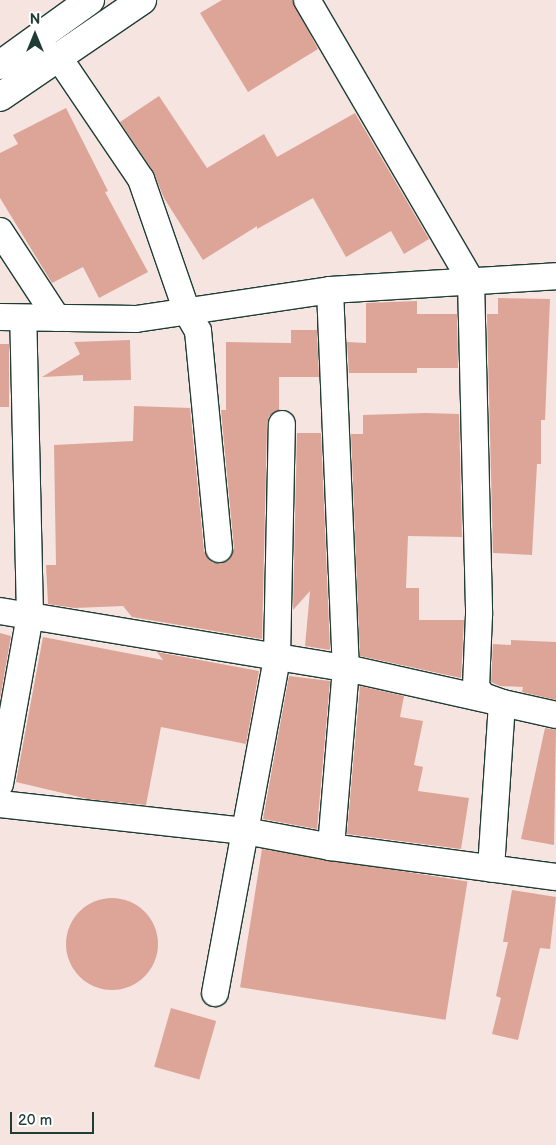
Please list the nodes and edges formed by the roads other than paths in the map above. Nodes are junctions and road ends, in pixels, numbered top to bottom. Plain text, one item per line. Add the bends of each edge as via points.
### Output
1 (90, 0) edge
2 (307, 0) edge
3 (125, 4) edge
4 (57, 55) junction
5 (0, 65) edge
6 (0, 96) edge
7 (0, 231) edge
8 (556, 276) edge
9 (471, 281) junction
10 (330, 290) junction
11 (187, 312) junction
12 (12, 317) edge
13 (57, 318) junction
14 (282, 424) dead end
15 (218, 549) dead end
16 (0, 611) edge
17 (30, 616) junction
18 (277, 657) junction
19 (346, 668) junction
20 (502, 703) junction
21 (556, 715) edge
22 (0, 784) edge
23 (0, 804) edge
24 (245, 832) junction
25 (331, 847) junction
26 (491, 868) junction
27 (556, 877) edge
28 (215, 993) dead end

1 - 5 main road
2 - 9 street
3 - 4 main road
4 - 6 main road
4 - 11 street via 141,178
7 - 13 street
8 - 9 street
9 - 10 street
9 - 20 street via 479,615 476,687 483,696
10 - 11 street
10 - 19 street
11 - 13 street via 136,319
11 - 15 street via 198,330
12 - 13 street
12 - 17 street
14 - 18 street
16 - 17 street
17 - 18 street
17 - 22 street
18 - 19 street
18 - 24 street
19 - 20 street
19 - 25 street
20 - 21 street
20 - 26 street
23 - 24 street
24 - 25 street
24 - 28 street
25 - 26 street
26 - 27 street

